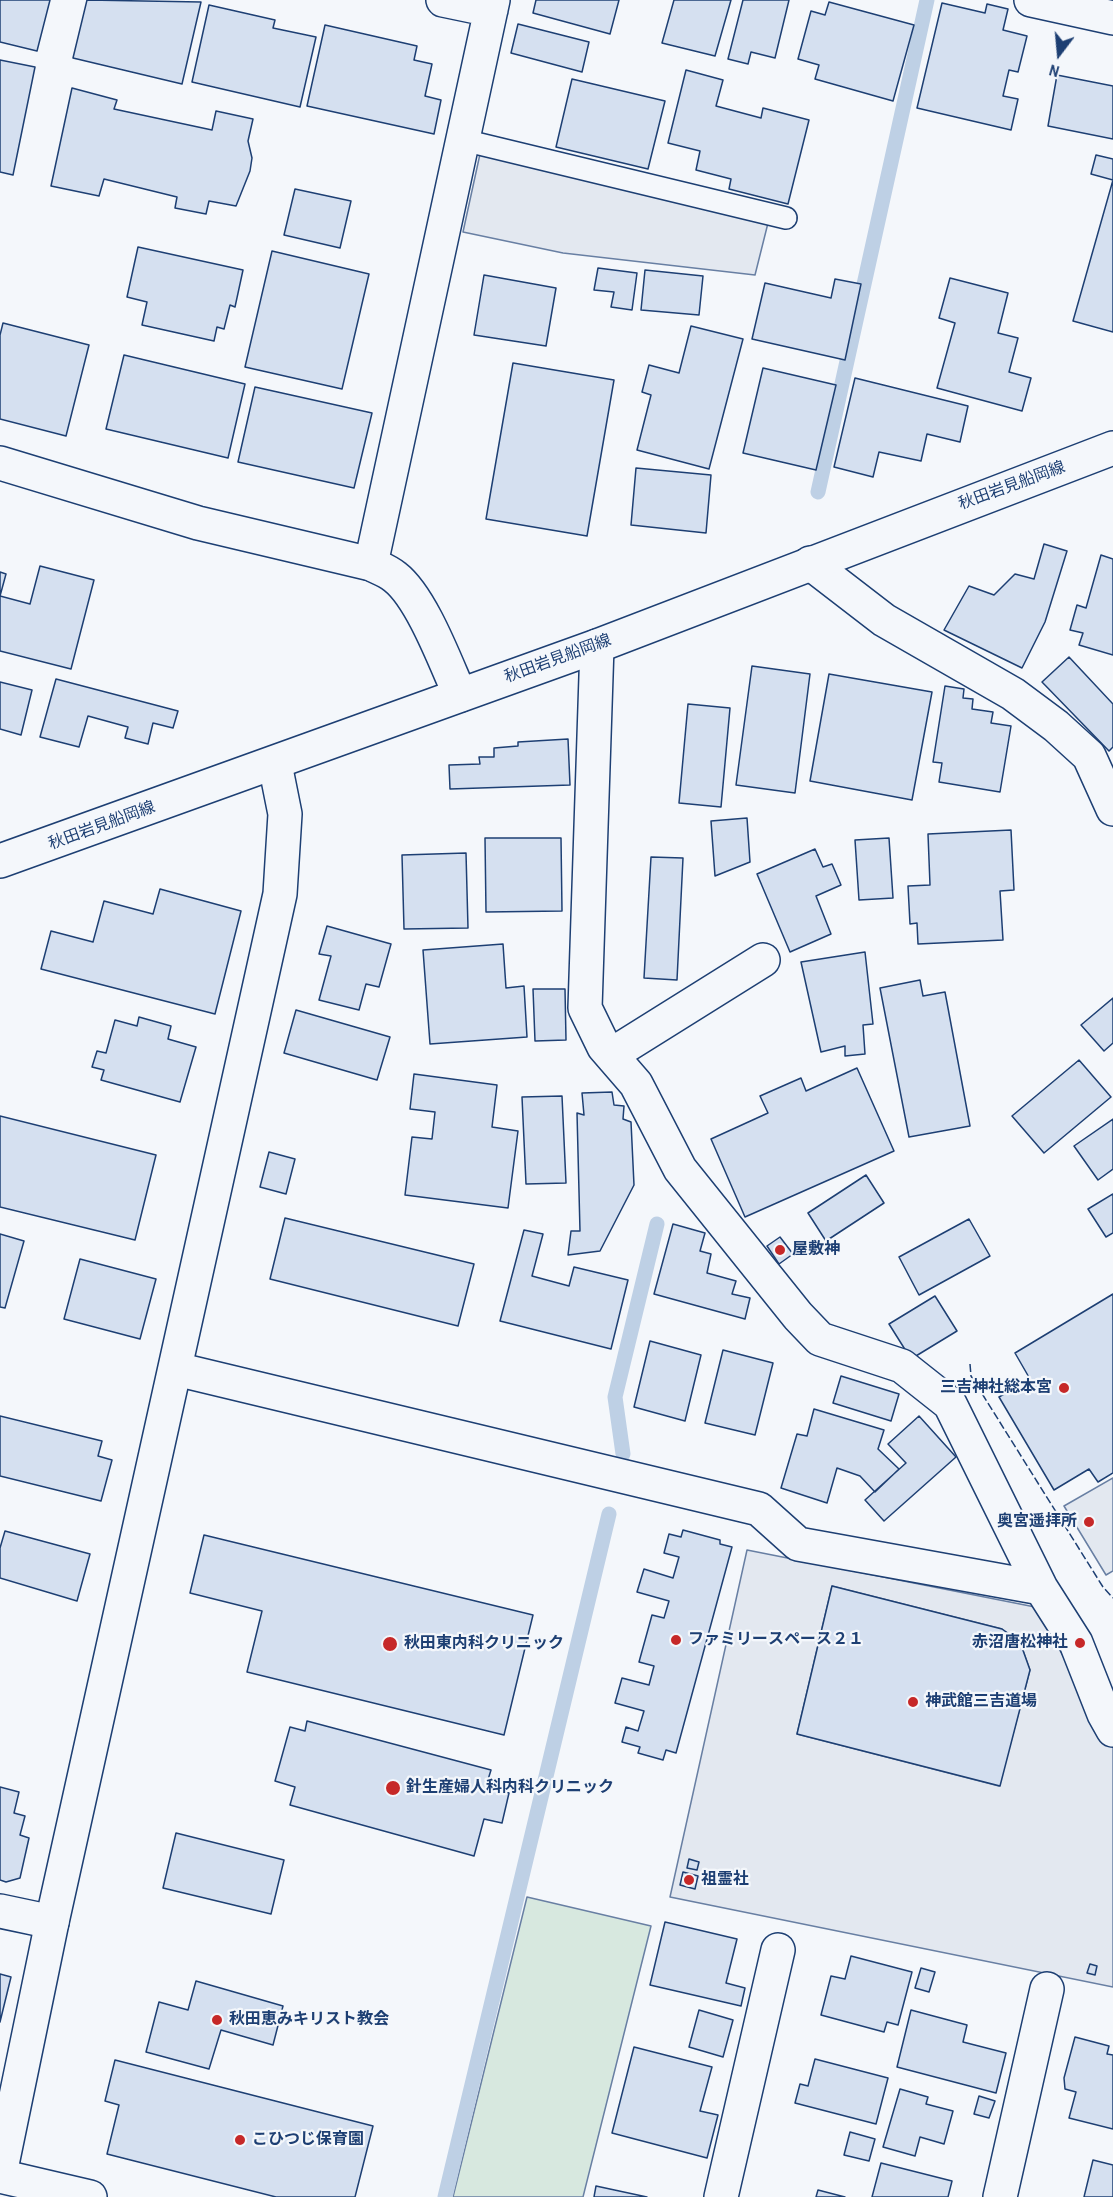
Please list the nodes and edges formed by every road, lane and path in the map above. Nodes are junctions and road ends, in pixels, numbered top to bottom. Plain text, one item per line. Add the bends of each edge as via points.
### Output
1 (443, 0) edge
2 (1031, 0) edge
3 (492, 5) edge
4 (1113, 18) edge
5 (464, 140) junction
6 (786, 218) dead end
7 (1113, 448) edge
8 (0, 463) edge
9 (810, 563) junction
10 (370, 564) junction
11 (597, 646) junction
12 (460, 695) junction
13 (275, 764) junction
14 (1113, 809) edge
15 (0, 861) edge
16 (763, 960) dead end
17 (611, 1055) junction
18 (176, 1369) junction
19 (1041, 1588) junction
20 (1113, 1730) edge
21 (0, 1911) edge
22 (52, 1922) junction
23 (778, 1950) dead end
24 (1047, 1989) dead end
25 (0, 2175) edge
26 (90, 2197) edge
27 (721, 2197) edge
28 (1000, 2197) edge

1 - 3 street
2 - 4 street
3 - 5 street
5 - 6 lane
5 - 10 street
7 - 9 street, 秋田岩見船岡線
8 - 10 street via 198,523
9 - 11 street, 秋田岩見船岡線
9 - 14 street via 884,620 1013,694 1056,726 1089,756
10 - 12 street via 396,578 405,589 428,625
11 - 12 street, 秋田岩見船岡線
11 - 17 street via 585,1008
12 - 13 street, 秋田岩見船岡線
13 - 15 street, 秋田岩見船岡線
13 - 18 street via 285,814 280,894
16 - 17 street
17 - 19 street via 636,1084 680,1169 798,1317 820,1339 902,1366 950,1404
18 - 19 street via 759,1509 798,1544
18 - 22 street
19 - 20 street via 1076,1643
21 - 22 street
22 - 25 street
23 - 27 street
24 - 28 street
25 - 26 street

